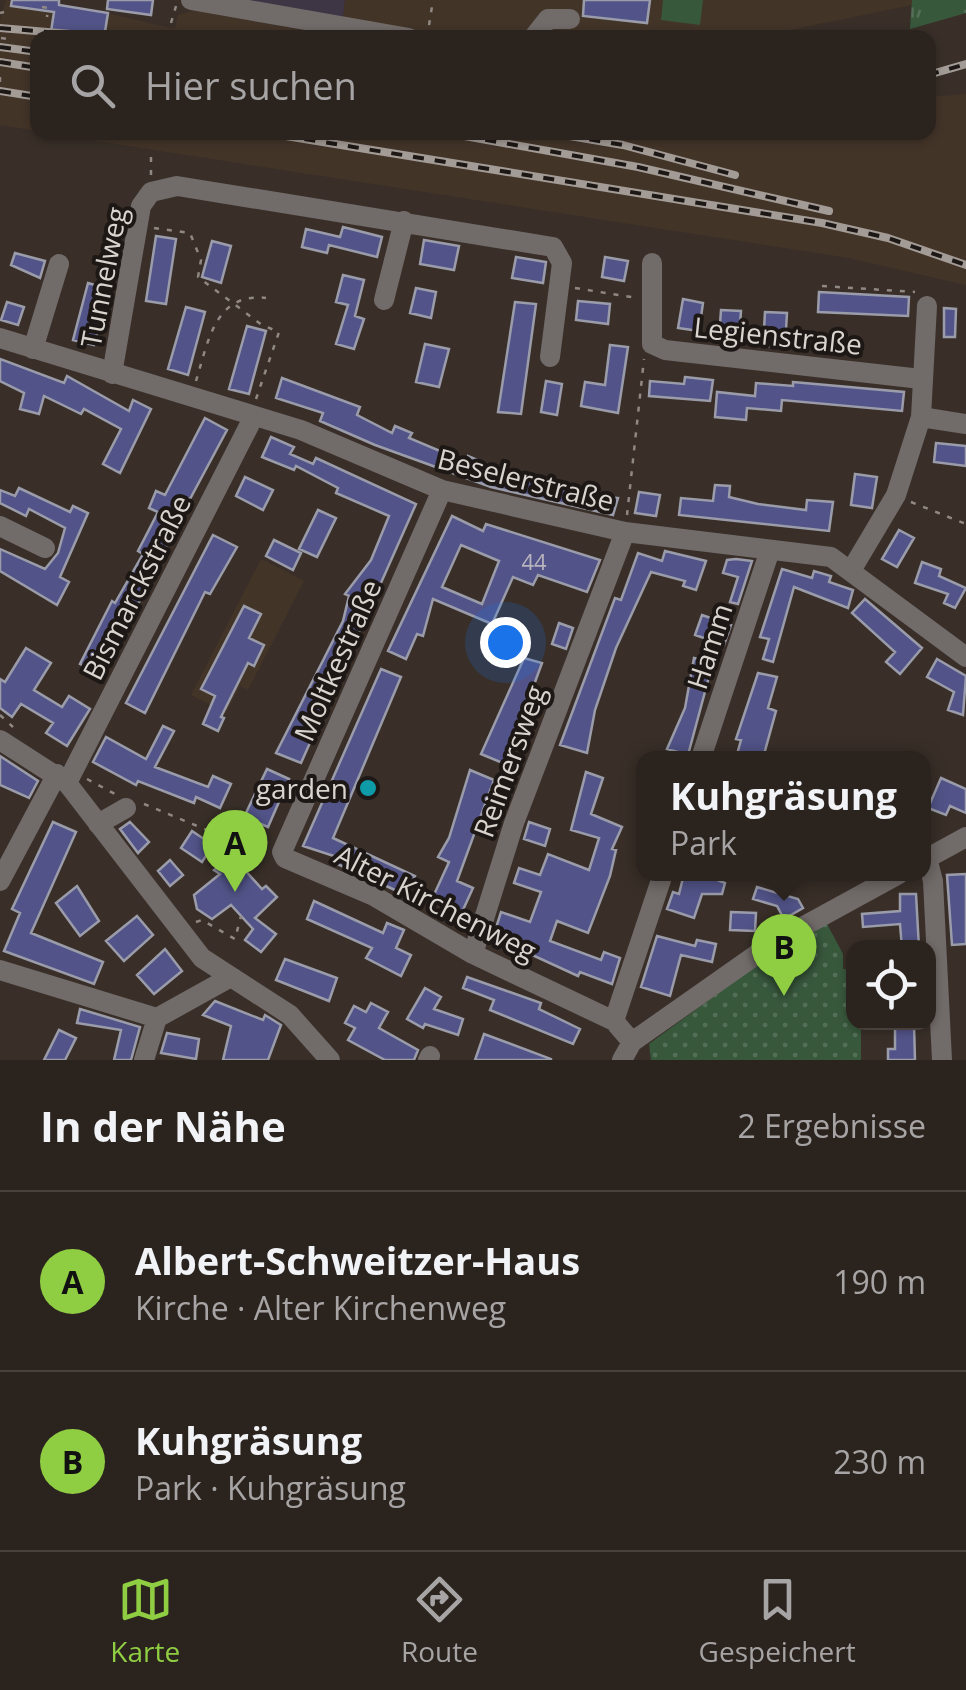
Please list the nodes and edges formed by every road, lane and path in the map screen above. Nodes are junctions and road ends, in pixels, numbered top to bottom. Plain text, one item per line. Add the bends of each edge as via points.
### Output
1 (178, 0) edge
2 (191, 0) edge
3 (432, 0) edge
4 (42, 7) dead end
5 (47, 18) dead end
6 (570, 19) dead end
7 (171, 23) dead end
8 (363, 30) edge
9 (428, 30) edge
10 (539, 30) edge
11 (8, 31) dead end
12 (5, 41) edge
13 (4, 68) dead end
14 (1, 77) edge
15 (0, 88) edge
16 (151, 152) dead end
17 (150, 192) junction
18 (404, 221) junction
19 (138, 225) junction
20 (652, 263) dead end
21 (59, 264) dead end
22 (559, 286) junction
23 (822, 286) dead end
24 (266, 298) dead end
25 (384, 300) dead end
26 (652, 300) junction
27 (232, 303) junction
28 (928, 306) joint
29 (0, 338) edge
30 (652, 344) junction
31 (33, 349) junction
32 (550, 357) dead end
33 (112, 374) junction
34 (921, 379) junction
35 (192, 397) junction
36 (254, 416) junction
37 (921, 417) junction
38 (966, 424) edge
39 (442, 490) junction
40 (896, 496) junction
41 (966, 524) edge
42 (0, 526) edge
43 (624, 532) junction
44 (46, 548) dead end
45 (770, 550) junction
46 (852, 569) junction
47 (966, 658) edge
48 (0, 740) edge
49 (703, 751) edge
50 (66, 776) junction
51 (122, 802) junction
52 (98, 824) junction
53 (966, 837) edge
54 (282, 852) junction
55 (931, 856) edge
56 (931, 875) edge
57 (0, 881) edge
58 (661, 881) edge
59 (868, 881) edge
60 (240, 916) dead end
61 (180, 931) junction
62 (473, 954) junction
63 (0, 970) edge
64 (230, 978) junction
65 (157, 1018) junction
66 (614, 1021) junction
67 (627, 1051) edge
68 (144, 1060) edge
69 (330, 1060) edge
70 (942, 1060) edge

1 - 7 path
2 - 8 street
3 - 9 path
4 - 5 path via 49,6
6 - 10 street via 548,19
11 - 12 path
13 - 14 path
14 - 15 path
16 - 17 path
17 - 18 street via 177,186
17 - 19 street, Tunnelweg
18 - 22 street via 553,247 562,263
18 - 25 street
19 - 27 path via 190,233 201,260 198,277
19 - 33 street, Tunnelweg
20 - 26 street, Legienstraße
21 - 31 street
22 - 26 path
22 - 32 street
23 - 28 path via 915,292
24 - 27 path
26 - 30 street, Legienstraße
27 - 35 path via 211,329
27 - 36 path via 279,332
28 - 34 street
29 - 31 street, Beselerstraße
30 - 34 street, Legienstraße
30 - 43 path via 645,356
31 - 33 street, Beselerstraße
33 - 35 street, Beselerstraße
34 - 37 street
35 - 36 street, Beselerstraße
36 - 39 street, Beselerstraße
36 - 50 street, Bismarckstraße
37 - 38 street
37 - 40 street
39 - 43 street, Beselerstraße
39 - 54 street, Moltkestraße
40 - 41 path
40 - 46 street
42 - 44 street
43 - 45 street, Beselerstraße
43 - 62 street, Reimersweg via 514,822
45 - 46 street, Beselerstraße via 832,557
45 - 49 street, Hamm
46 - 47 street, Beselerstraße
48 - 50 street
50 - 51 path
50 - 52 street
50 - 57 street, Bismarckstraße
51 - 52 street
51 - 54 path via 150,804 266,854
52 - 61 street
53 - 55 street
54 - 62 street, Alter Kirchenweg
56 - 70 street
58 - 66 street
59 - 67 street
60 - 61 path via 235,939 202,920
61 - 64 street
62 - 66 street, Alter Kirchenweg
63 - 65 street
64 - 65 street
64 - 69 street via 290,1015
65 - 68 street
66 - 67 street, Alter Kirchenweg

